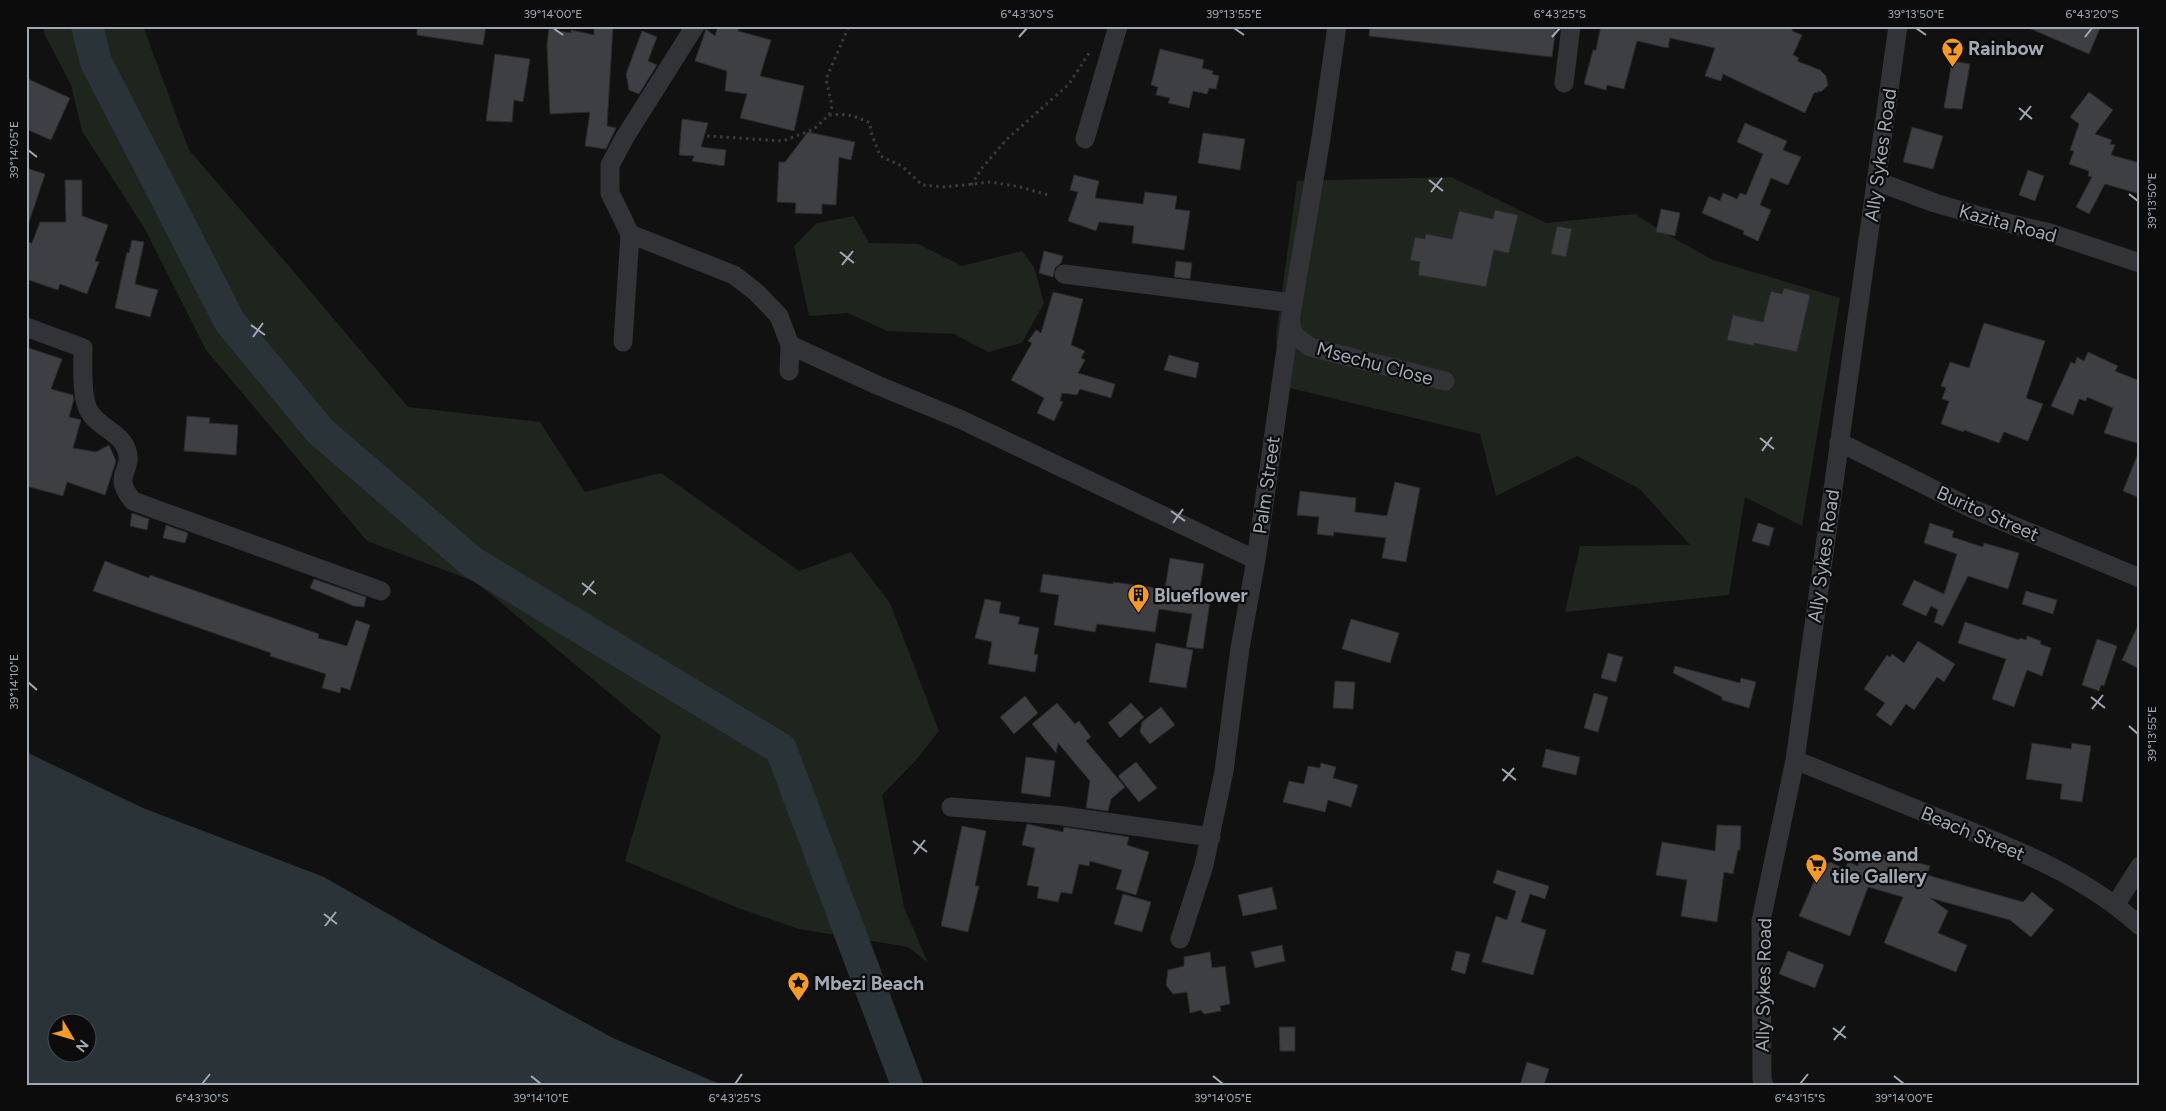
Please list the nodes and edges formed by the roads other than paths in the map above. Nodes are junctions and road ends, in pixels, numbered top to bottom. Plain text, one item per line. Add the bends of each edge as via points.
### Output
1 (695, 26) edge
2 (1118, 26) edge
3 (1337, 26) edge
4 (1571, 26) edge
5 (1898, 26) edge
6 (1564, 83) dead end
7 (1085, 139) dead end
8 (1876, 181) junction
9 (630, 234) junction
10 (2140, 263) edge
11 (1064, 274) dead end
12 (1291, 312) junction
13 (26, 327) edge
14 (623, 342) dead end
15 (790, 345) junction
16 (789, 371) dead end
17 (1445, 382) dead end
18 (1839, 442) junction
19 (1256, 560) junction
20 (2140, 578) edge
21 (382, 591) dead end
22 (1795, 760) junction
23 (951, 807) dead end
24 (1211, 837) junction
25 (2140, 866) edge
26 (2116, 904) junction
27 (2140, 926) edge
28 (1180, 939) dead end
29 (1764, 1085) edge

1 - 9 street via 610,165 610,193
2 - 7 street
3 - 12 street, Palm Street
4 - 6 street
5 - 8 street, Ally Sykes Road
8 - 10 street, Kazita Road via 1943,205 2050,233
8 - 18 street, Ally Sykes Road
9 - 14 street
9 - 15 street via 734,275 779,316
11 - 12 street
12 - 17 street, Msechu Close via 1294,335 1310,347
12 - 19 street, Palm Street
13 - 21 street via 82,348 88,409 94,419 120,439 127,450 128,461 122,477 125,492 133,501
15 - 16 street
15 - 19 street via 962,420
18 - 20 street, Burito Street via 1973,509
18 - 22 street, Ally Sykes Road
19 - 24 street, Palm Street
22 - 26 street, Beach Street via 2064,872
22 - 29 street, Ally Sykes Road via 1761,921
23 - 24 street via 1056,815
24 - 28 street, Palm Street
25 - 26 street
26 - 27 street, Beach Street

